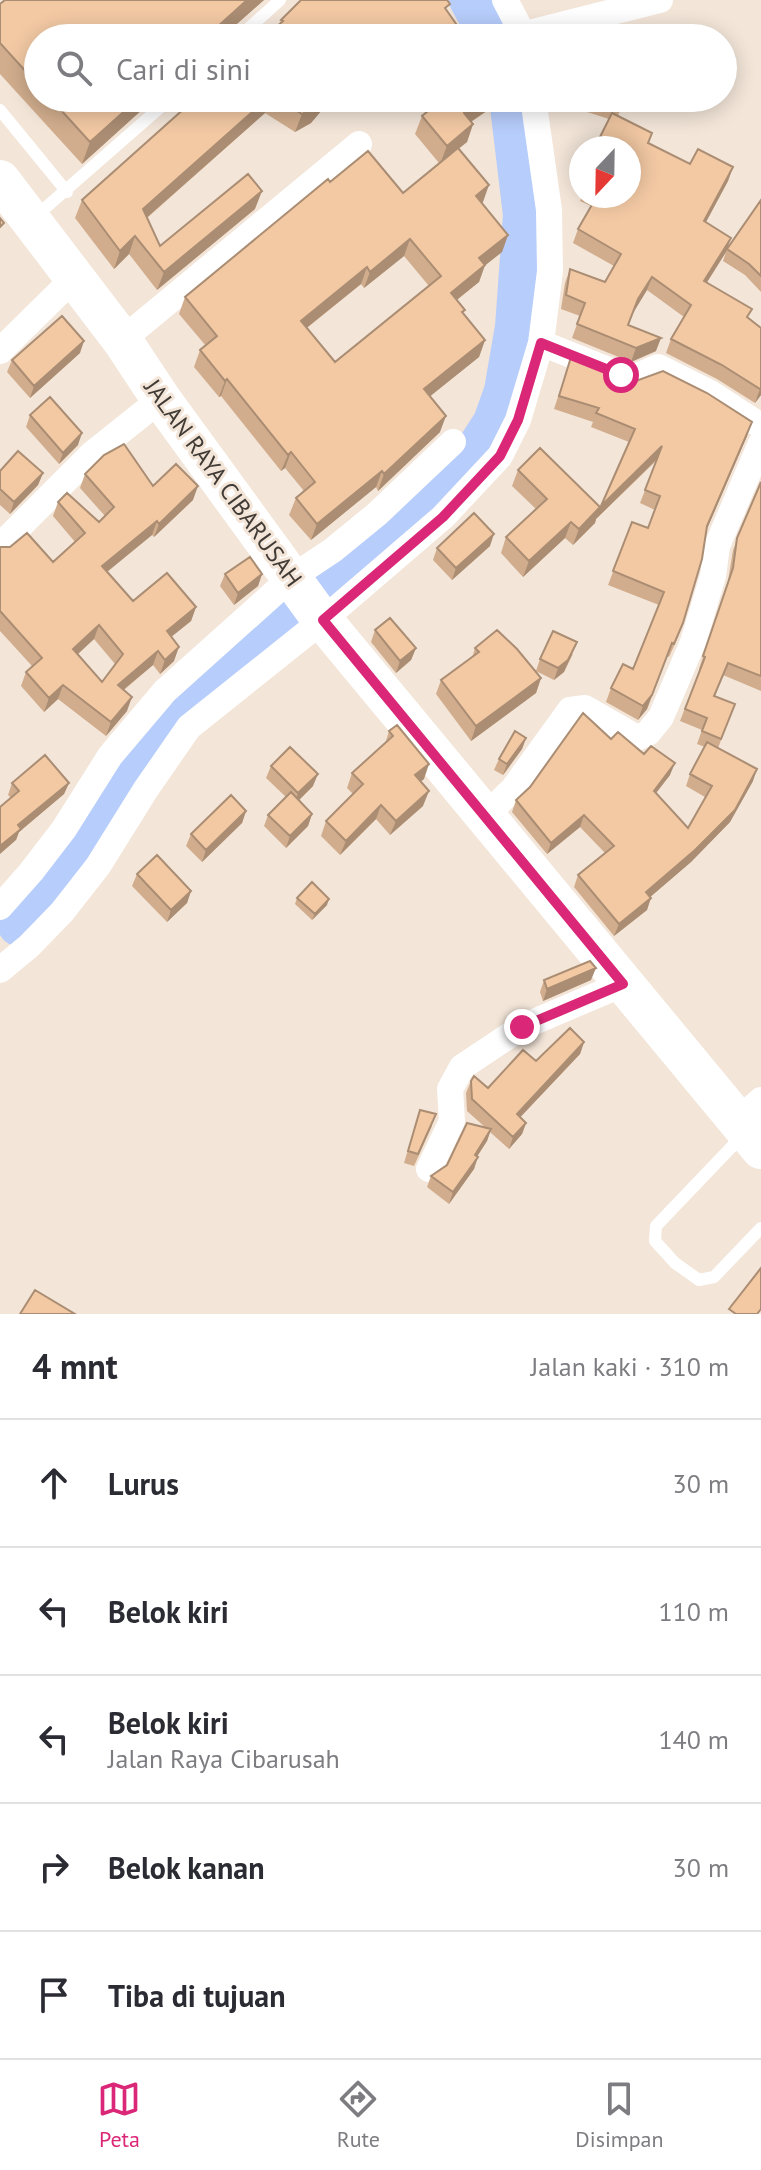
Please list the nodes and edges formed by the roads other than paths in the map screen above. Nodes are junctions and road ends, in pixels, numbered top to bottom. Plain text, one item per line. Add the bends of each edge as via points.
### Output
1 (280, 0) edge
2 (505, 0) edge
3 (660, 0) edge
4 (253, 24) edge
5 (518, 24) edge
6 (570, 24) edge
7 (0, 110) edge
8 (156, 112) edge
9 (535, 112) edge
10 (359, 144) dead end
11 (0, 180) edge
12 (67, 192) junction
13 (31, 221) junction
14 (74, 278) junction
15 (122, 340) junction
16 (541, 343) junction
17 (0, 351) edge
18 (161, 399) junction
19 (761, 426) edge
20 (453, 442) dead end
21 (761, 443) edge
22 (0, 546) edge
23 (306, 599) junction
24 (174, 709) junction
25 (486, 815) junction
26 (0, 907) edge
27 (0, 970) edge
28 (623, 984) junction
29 (751, 1126) edge
30 (429, 1169) dead end
31 (761, 1228) edge

1 - 4 lane
2 - 5 street
3 - 6 street
7 - 12 lane
8 - 12 lane
9 - 16 street via 549,210 550,271
10 - 15 street
11 - 13 main road, JALAN RAYA CIBARUSAH
12 - 13 lane
13 - 14 main road, JALAN RAYA CIBARUSAH
14 - 15 main road, JALAN RAYA CIBARUSAH
14 - 17 street
15 - 18 main road, JALAN RAYA CIBARUSAH
16 - 19 street via 631,379 658,367
16 - 23 street via 518,420 500,456 443,517
18 - 22 street via 92,454
18 - 23 main road, JALAN RAYA CIBARUSAH
20 - 23 street via 357,532
21 - 25 street via 720,536 704,611 661,717 637,738 585,708 570,710 513,789
23 - 24 street
23 - 24 street via 221,639
23 - 25 main road, JALAN RAYA CIBARUSAH
24 - 26 street via 110,756 64,829
24 - 27 street via 146,789 98,866 62,912
25 - 28 main road, JALAN RAYA CIBARUSAH
28 - 29 main road, JALAN RAYA CIBARUSAH
28 - 30 street via 522,1027 462,1067 450,1089 452,1121
29 - 31 lane via 656,1226 655,1241 699,1280 714,1277

